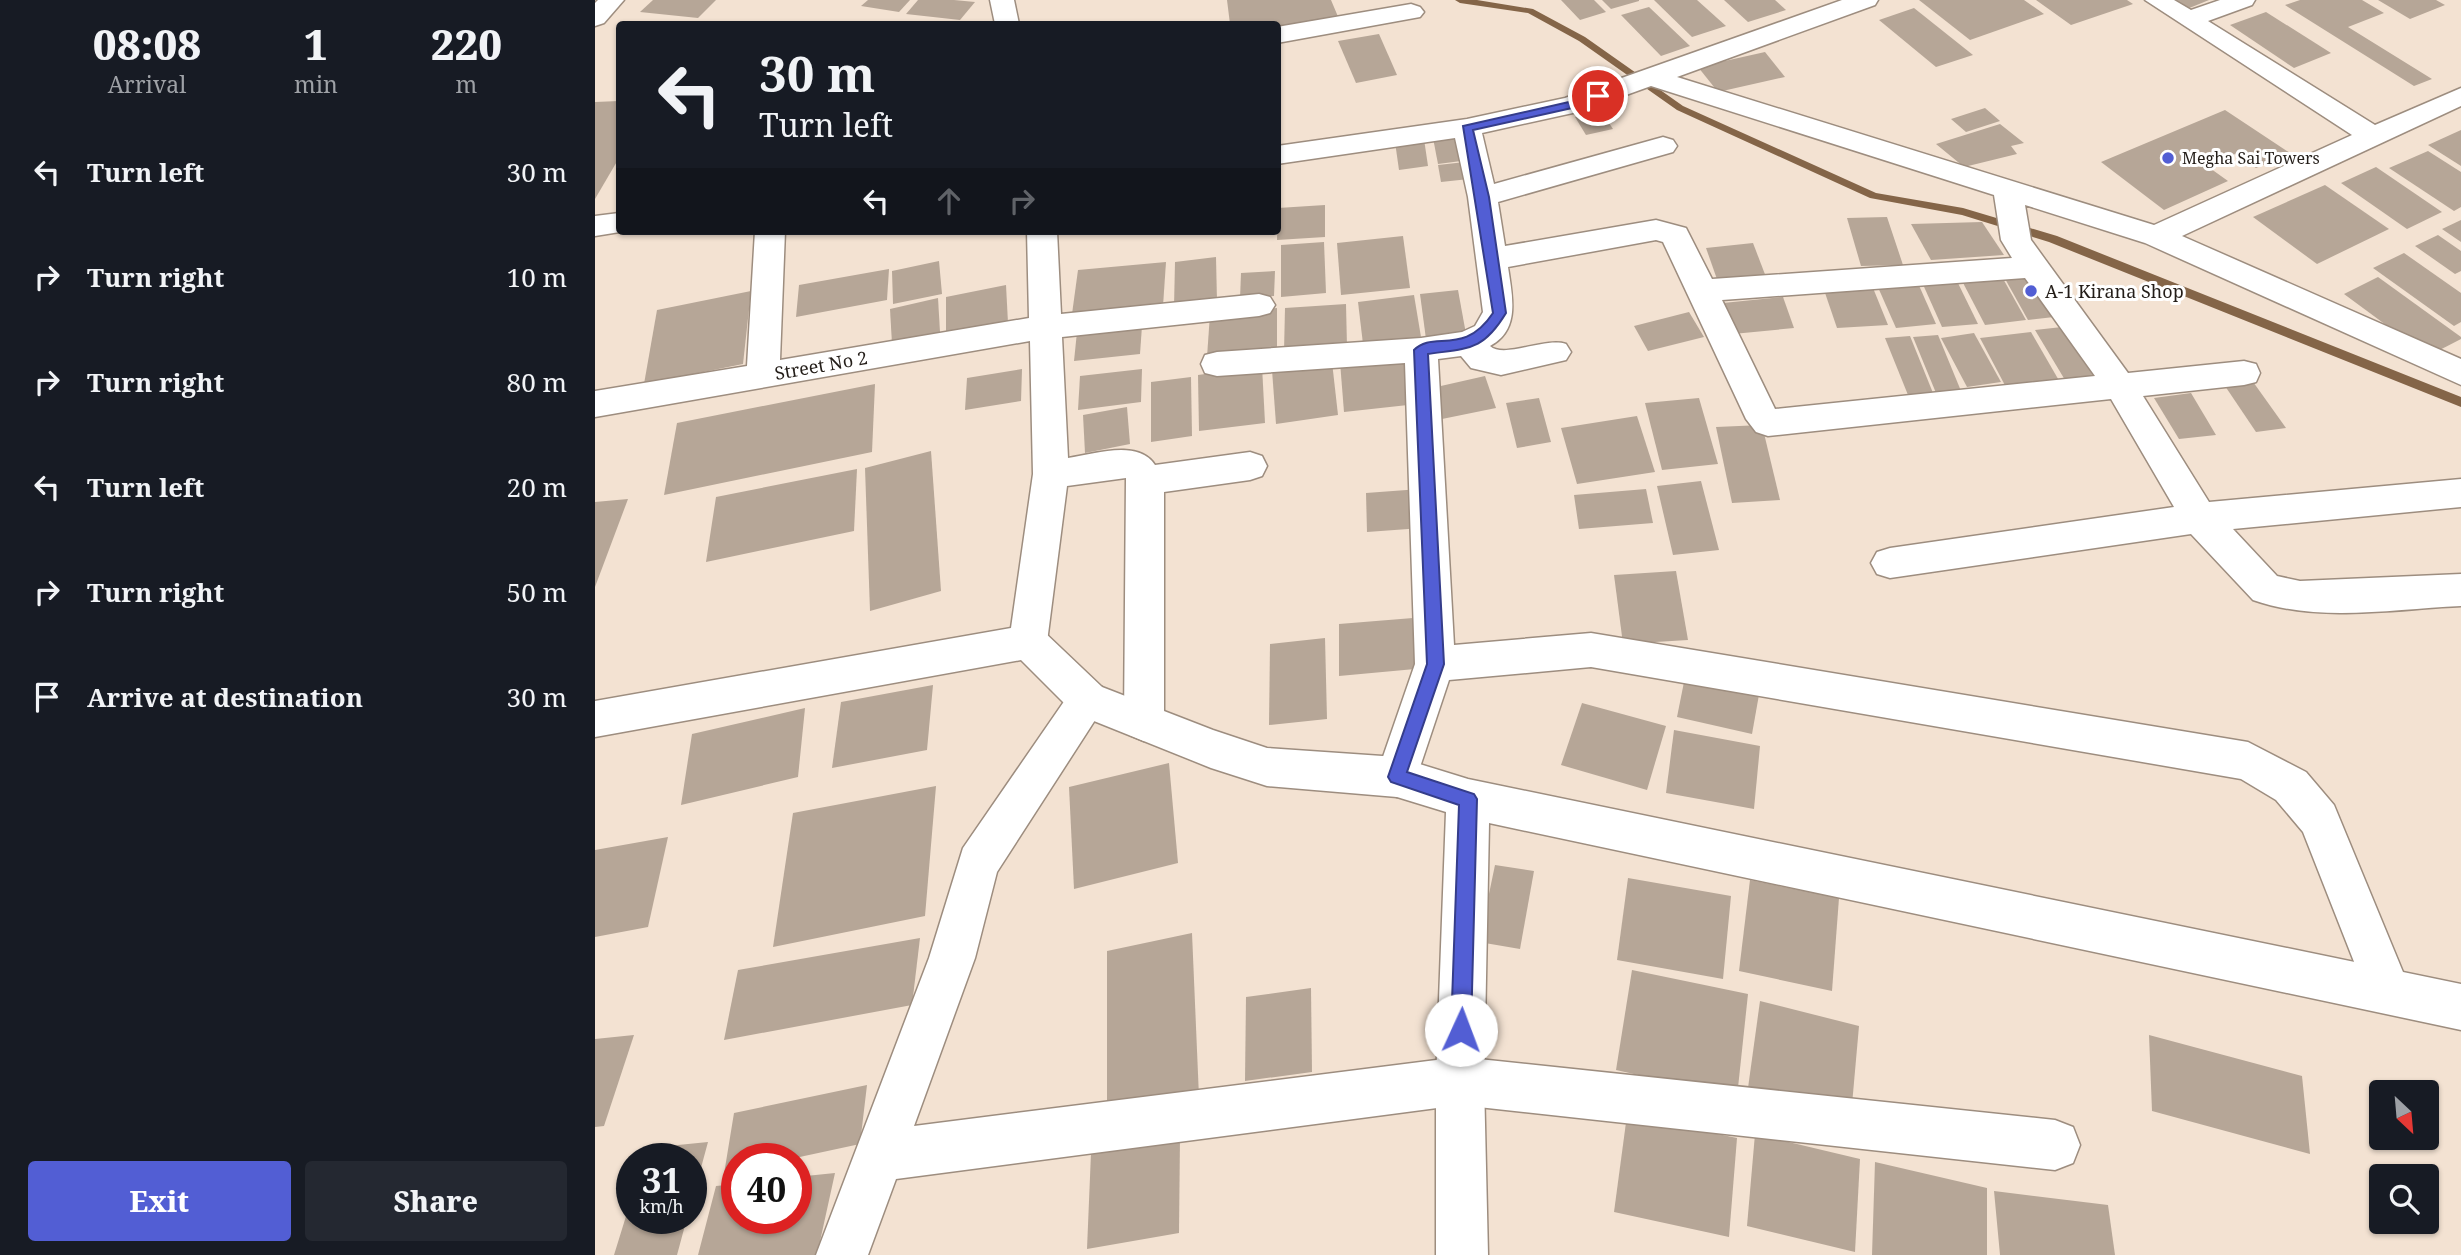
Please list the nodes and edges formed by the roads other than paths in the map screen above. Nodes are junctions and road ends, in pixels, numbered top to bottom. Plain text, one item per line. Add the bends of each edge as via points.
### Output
1 (612, 0) edge
2 (1002, 0) edge
3 (1866, 0) edge
4 (2157, 0) edge
5 (2243, 0) edge
6 (1411, 12) dead end
7 (595, 18) edge
8 (2188, 20) junction
9 (1006, 21) edge
10 (1281, 34) edge
11 (1651, 77) junction
12 (2461, 96) edge
13 (1467, 128) junction
14 (2374, 137) junction
15 (1663, 146) dead end
16 (1281, 155) edge
17 (1483, 197) junction
18 (616, 223) edge
19 (595, 226) edge
20 (2017, 228) junction
21 (771, 235) edge
22 (1042, 235) edge
23 (2156, 236) junction
24 (1492, 259) junction
25 (1702, 291) junction
26 (1259, 305) dead end
27 (1047, 327) junction
28 (1468, 343) junction
29 (1421, 350) junction
30 (1555, 352) dead end
31 (2454, 363) edge
32 (1217, 364) dead end
33 (2243, 373) dead end
34 (763, 375) junction
35 (2119, 386) junction
36 (595, 404) edge
37 (1250, 466) dead end
38 (1051, 474) junction
39 (1146, 480) junction
40 (2461, 493) edge
41 (2199, 518) junction
42 (1891, 563) dead end
43 (2455, 600) edge
44 (1028, 642) junction
45 (1436, 664) junction
46 (1088, 700) junction
47 (595, 719) edge
48 (1144, 722) junction
49 (1397, 777) junction
50 (1468, 799) junction
51 (2387, 989) junction
52 (2461, 1007) edge
53 (1459, 1081) junction
54 (2055, 1145) dead end
55 (879, 1156) junction
56 (842, 1255) edge
57 (1461, 1255) edge

1 - 7 street
2 - 9 street
3 - 11 street
4 - 8 street
5 - 8 street
6 - 10 street
8 - 14 street
11 - 13 street via 1572,105
11 - 20 street
12 - 14 street
13 - 16 street
13 - 17 street
14 - 23 street
15 - 17 street
17 - 24 street
18 - 19 street
20 - 23 street
20 - 25 street
20 - 35 street
21 - 34 street
22 - 27 street
23 - 31 street
24 - 25 street via 1667,230 1675,235
24 - 28 street via 1499,313 1486,334
25 - 35 street via 1768,423
26 - 27 street, Street No 2
27 - 34 street, Street No 2
27 - 38 street
28 - 29 street
28 - 30 street via 1483,360 1501,363
29 - 32 street
29 - 45 street
33 - 35 street
34 - 36 street, Street No 2
35 - 41 street
37 - 39 street
38 - 39 street via 1135,463
38 - 44 street
39 - 48 street
40 - 41 street
41 - 42 street
41 - 43 street via 2266,589 2300,597
44 - 46 street
44 - 47 street
45 - 49 street
45 - 51 street via 1591,650 2248,761 2291,786 2319,818
46 - 48 street
46 - 55 street via 978,863 952,958
48 - 49 street via 1267,767
49 - 50 street
50 - 51 street
50 - 53 street
51 - 52 street
53 - 54 street
53 - 55 street
53 - 57 street
55 - 56 street

